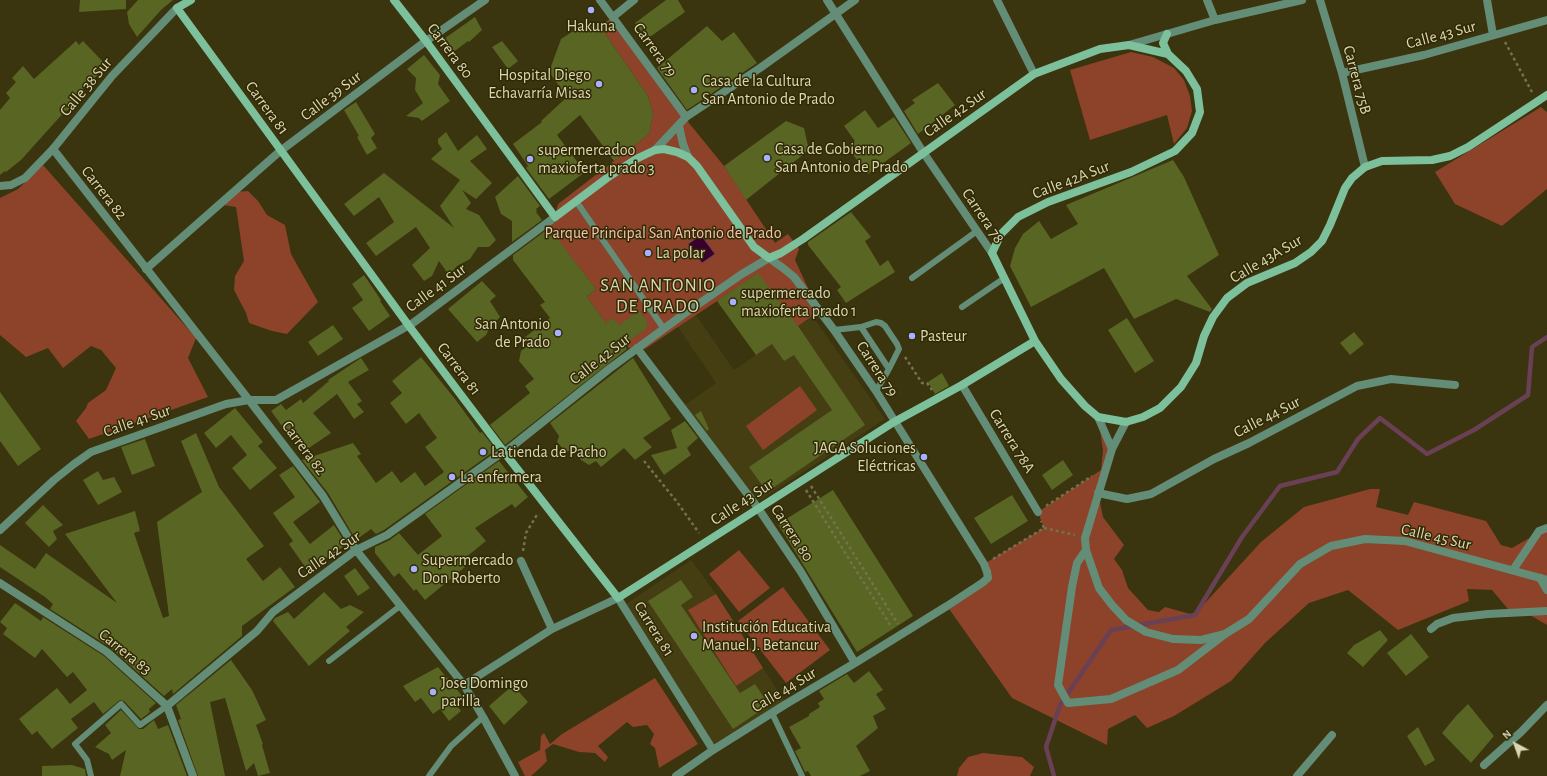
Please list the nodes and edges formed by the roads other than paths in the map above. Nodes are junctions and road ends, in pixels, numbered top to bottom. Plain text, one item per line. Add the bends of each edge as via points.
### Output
1 (190, 0) edge
2 (394, 0) edge
3 (485, 0) edge
4 (600, 0) edge
5 (634, 0) edge
6 (827, 0) edge
7 (855, 0) edge
8 (997, 0) edge
9 (1207, 0) edge
10 (1302, 0) edge
11 (1320, 0) edge
12 (1487, 0) edge
13 (177, 8) junction
14 (837, 14) junction
15 (613, 17) junction
16 (1215, 20) junction
17 (1547, 20) edge
18 (1168, 34) junction
19 (1497, 34) junction
20 (426, 41) junction
21 (1129, 45) junction
22 (1168, 54) junction
23 (1342, 73) junction
24 (1034, 74) junction
25 (1547, 95) edge
26 (686, 117) junction
27 (679, 126) junction
28 (53, 149) junction
29 (655, 150) junction
30 (281, 151) junction
31 (923, 152) junction
32 (688, 157) junction
33 (1365, 167) junction
34 (0, 186) edge
35 (576, 200) junction
36 (555, 217) junction
37 (977, 231) junction
38 (992, 253) junction
39 (769, 258) junction
40 (146, 270) junction
41 (912, 278) dead end
42 (1003, 278) junction
43 (962, 307) dead end
44 (408, 326) junction
45 (861, 327) junction
46 (664, 329) junction
47 (834, 330) junction
48 (1035, 341) junction
49 (637, 348) junction
50 (889, 369) junction
51 (962, 385) junction
52 (1455, 385) dead end
53 (876, 391) junction
54 (249, 400) junction
55 (1098, 417) junction
56 (894, 422) junction
57 (1126, 422) junction
58 (1112, 449) junction
59 (504, 452) junction
60 (1098, 493) junction
61 (758, 508) junction
62 (1038, 512) road end
63 (1547, 528) edge
64 (0, 530) edge
65 (356, 550) junction
66 (1086, 550) junction
67 (521, 561) road end
68 (1509, 569) junction
69 (988, 578) joint
70 (1543, 579) edge
71 (0, 582) edge
72 (1547, 590) edge
73 (618, 598) junction
74 (400, 606) junction
75 (1547, 612) edge
76 (552, 629) junction
77 (1431, 629) dead end
78 (1225, 634) junction
79 (329, 661) dead end
80 (856, 663) junction
81 (464, 685) junction
82 (1547, 705) edge
83 (167, 706) junction
84 (772, 713) junction
85 (483, 717) junction
86 (1332, 735) dead end
87 (713, 750) junction
88 (1484, 765) dead end
89 (91, 776) edge
90 (193, 776) edge
91 (429, 776) edge
92 (515, 776) edge
93 (676, 776) edge
94 (802, 776) edge
95 (1297, 776) edge

1 - 13 main road, Calle 38 Sur
2 - 20 main road, Carrera 80
3 - 20 street, Calle 39 Sur
4 - 15 street, Carrera 79
5 - 15 street
6 - 14 street, Carrera 78
7 - 14 street, Calle 41 Sur
8 - 24 street
9 - 16 street
10 - 16 street, Calle 42 Sur
11 - 23 street, Carrera 75B
12 - 19 street
13 - 28 street, Calle 38 Sur via 112,76
13 - 30 main road, Carrera 81
14 - 26 street, Calle 41 Sur
14 - 31 street, Carrera 78
15 - 26 street, Carrera 79
16 - 18 street, Calle 42 Sur
17 - 19 street, Calle 43 Sur
18 - 21 street, Calle 42 Sur
18 - 22 main road via 1163,42
19 - 23 street, Calle 43 Sur via 1424,55
20 - 30 street, Calle 39 Sur
20 - 36 main road, Carrera 80
21 - 22 main road
21 - 24 main road, Calle 42 Sur via 1100,49
22 - 38 main road, Calle 42A Sur via 1186,71 1197,89 1200,112 1192,133 1176,151 1131,172 1048,202 1018,217 1001,234
23 - 33 street, Carrera 75B
24 - 31 main road, Calle 42 Sur
25 - 33 main road, Calle 43A Sur via 1450,156 1432,160 1382,161
26 - 27 street, Calle 41 Sur
27 - 29 street, Calle 41 Sur
27 - 32 street, Carrera 79
28 - 34 street, Calle 38 Sur via 25,178 11,185
28 - 40 street, Carrera 82
29 - 32 main road, Carrera 79 via 664,149
29 - 35 main road, Calle 41 Sur via 624,166
30 - 40 street, Calle 39 Sur
30 - 44 main road, Carrera 81
31 - 37 street, Carrera 78
31 - 39 main road, Calle 42 Sur via 803,240
32 - 39 main road, Carrera 79 via 754,247
33 - 57 main road, Calle 43A Sur via 1345,188 1322,241 1295,263 1247,283 1227,298 1213,317 1196,363 1181,387 1160,408
35 - 36 main road, Calle 41 Sur
35 - 46 lane
36 - 44 street, Calle 41 Sur
37 - 38 street, Carrera 78
37 - 41 lane
38 - 42 main road, Carrera 78
39 - 46 street, Calle 42 Sur
39 - 47 street, Carrera 79 via 794,277
40 - 54 street, Carrera 82
42 - 43 lane
42 - 48 main road, Carrera 78
44 - 54 street, Calle 41 Sur via 276,400
44 - 59 main road, Carrera 81
45 - 47 lane
45 - 50 lane
45 - 50 lane via 881,323 893,338 899,349
46 - 49 street, Calle 42 Sur
47 - 53 street, Carrera 79
48 - 51 main road, Calle 43 Sur
48 - 55 main road, Carrera 78 via 1061,379
49 - 59 street, Calle 42 Sur
49 - 61 street, Carrera 80
50 - 53 lane
51 - 56 main road, Calle 43 Sur
51 - 62 street, Carrera 78A
52 - 60 street, Calle 44 Sur via 1391,379 1357,386 1151,494 1127,499
53 - 56 street, Carrera 79
54 - 64 street, Calle 41 Sur via 226,404 92,452 74,464
54 - 65 street, Carrera 82 via 323,496
55 - 57 main road, Calle 43A Sur
55 - 58 street, Carrera 78
56 - 61 main road, Calle 43 Sur
56 - 69 street, Carrera 79 via 984,564
57 - 58 street
58 - 60 street
59 - 65 street, Calle 42 Sur via 387,535
59 - 73 main road, Carrera 81
60 - 66 street via 1085,538
61 - 73 main road, Calle 43 Sur
61 - 80 street, Carrera 80 via 801,572
63 - 68 street via 1539,531
65 - 74 street, Carrera 82
65 - 83 street, Calle 42 Sur via 273,612 257,631
66 - 78 street via 1099,588 1126,620 1146,632 1173,639 1200,640
66 - 78 street via 1077,563 1072,587 1058,685 1068,703 1111,699 1178,670
67 - 76 street
68 - 70 street, Calle 45 Sur
68 - 78 street, Calle 45 Sur via 1405,542 1365,539 1331,546 1300,564 1249,619
69 - 80 street, Calle 44 Sur
70 - 72 street
71 - 83 street, Carrera 83 via 107,652
73 - 76 street, Calle 43 Sur
73 - 87 street, Carrera 81
74 - 79 lane
74 - 81 street, Carrera 82
75 - 77 street via 1453,618
76 - 81 street, Calle 43 Sur
80 - 84 street, Calle 44 Sur
81 - 85 street, Carrera 82
82 - 88 street
83 - 89 lane via 140,725 121,704 75,744 87,760
83 - 90 street, Carrera 83
84 - 87 street, Calle 44 Sur
84 - 94 lane
85 - 91 lane via 451,746
85 - 92 street, Carrera 82
86 - 95 street
87 - 93 street, Calle 44 Sur

